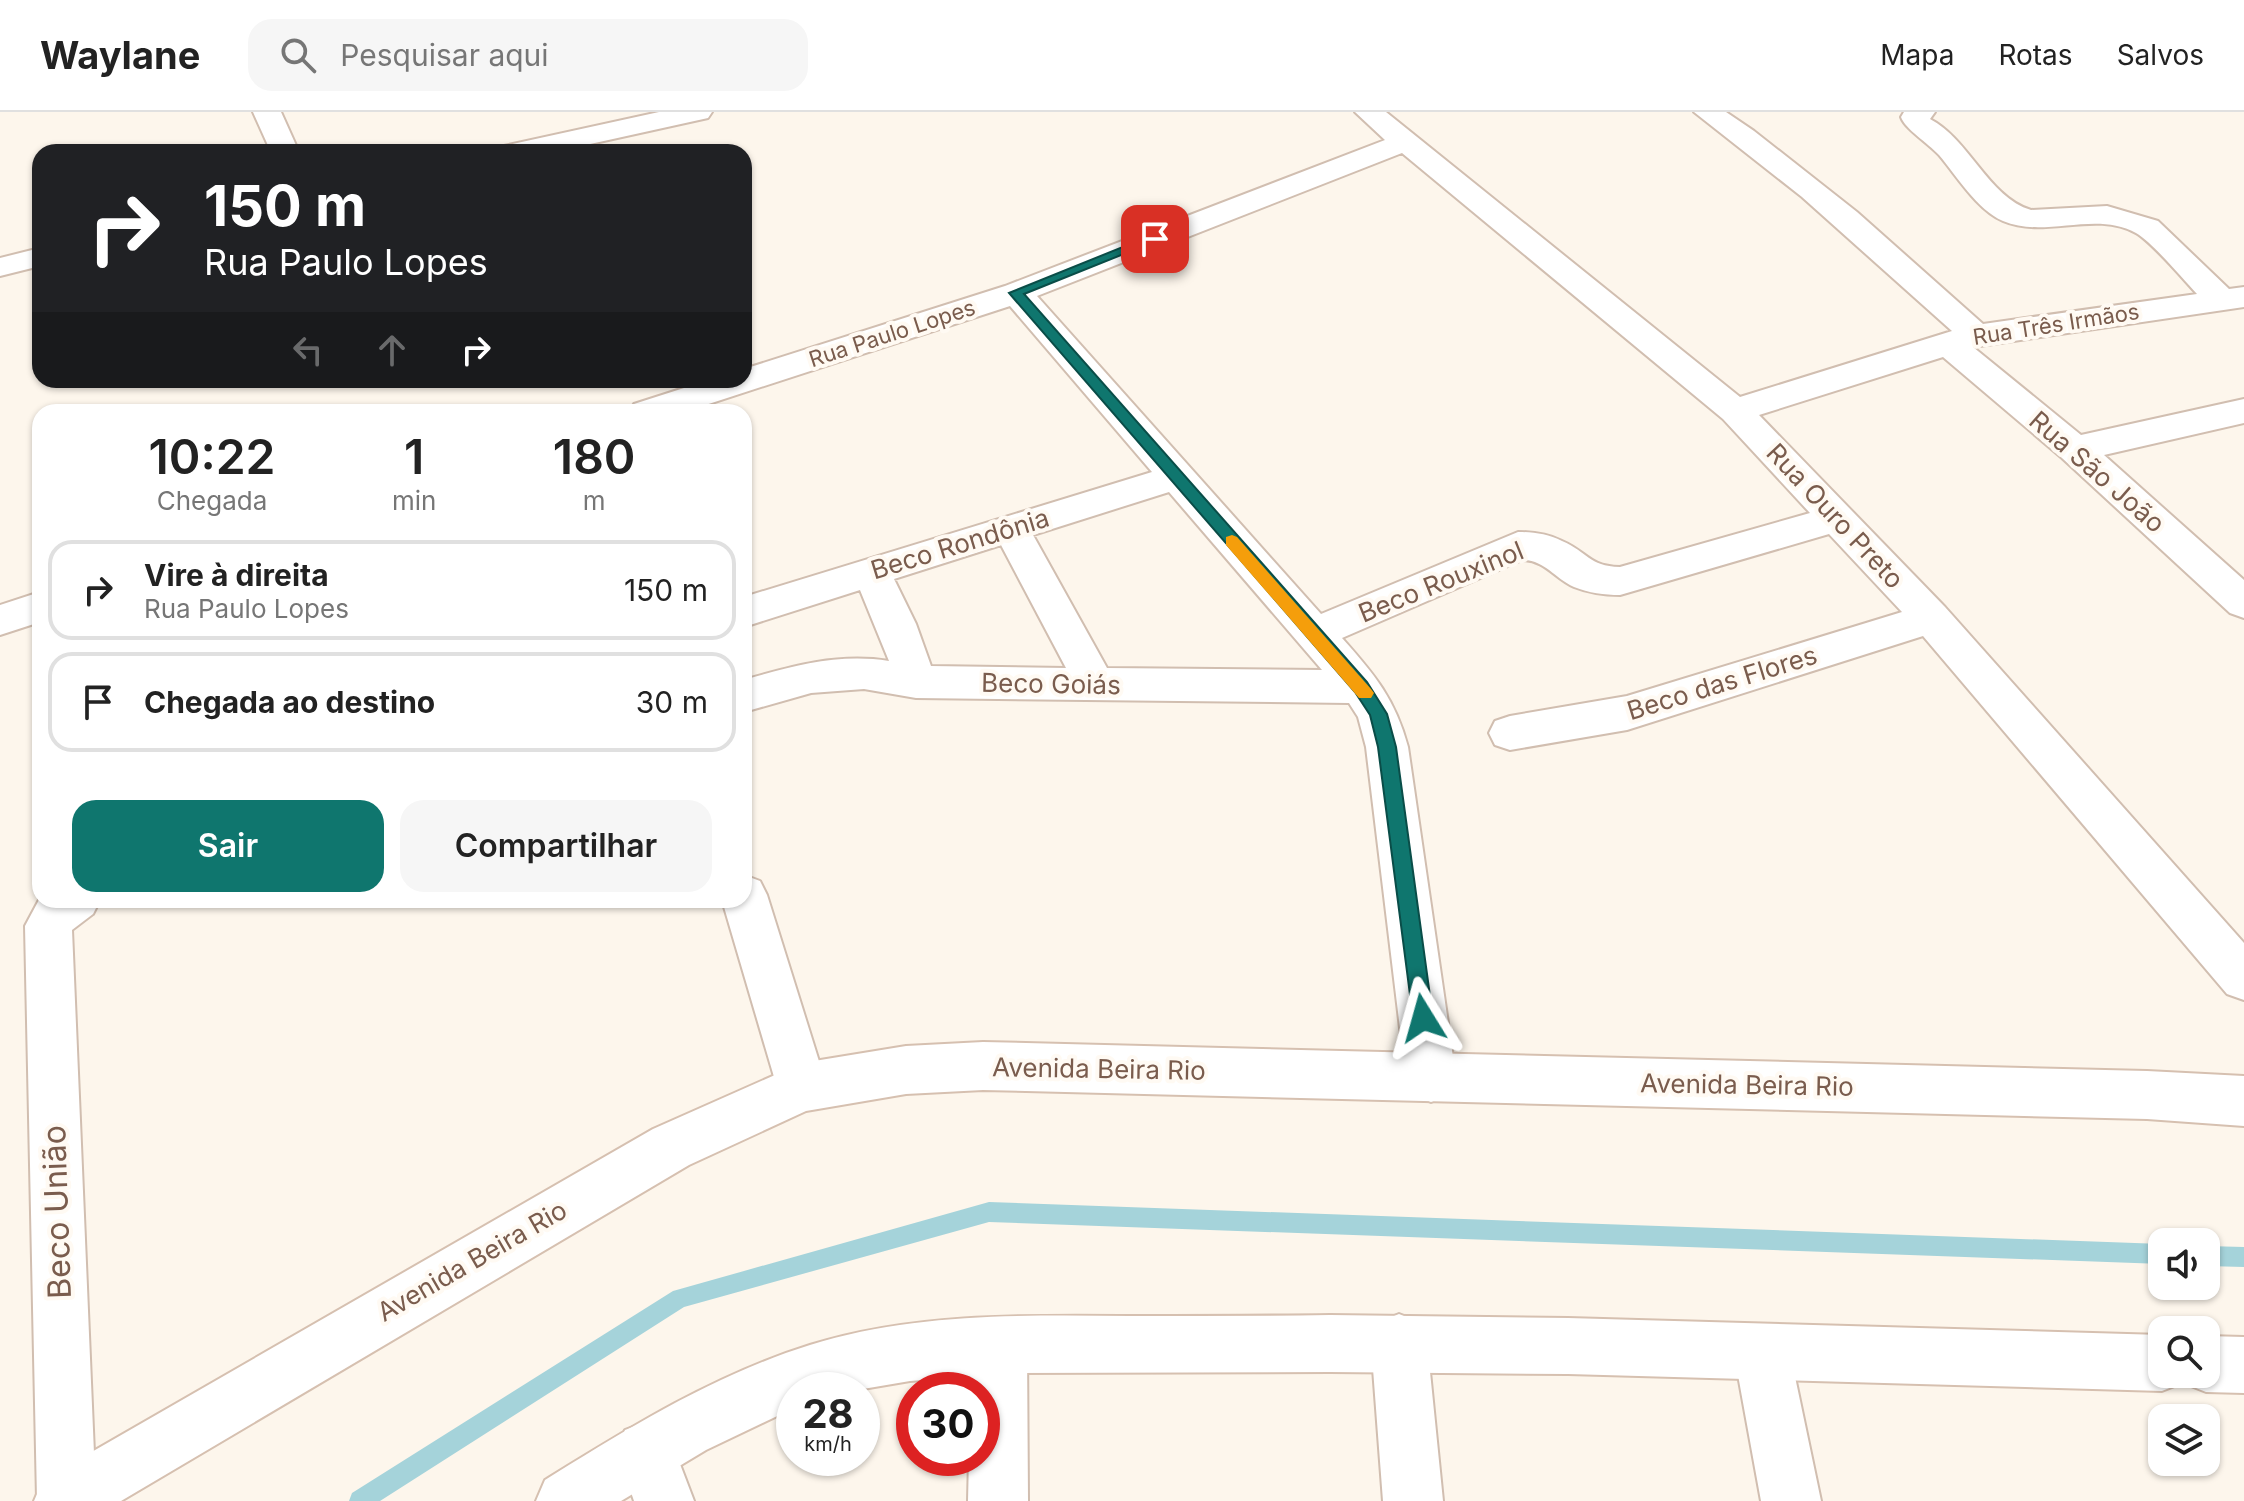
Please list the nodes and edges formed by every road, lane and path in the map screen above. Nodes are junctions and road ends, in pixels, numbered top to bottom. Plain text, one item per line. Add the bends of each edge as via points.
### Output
1 (267, 112) edge
2 (698, 112) edge
3 (1369, 112) edge
4 (1708, 112) edge
5 (1921, 112) edge
6 (1405, 142) junction
7 (281, 144) edge
8 (551, 144) edge
9 (32, 259) edge
10 (0, 267) edge
11 (1016, 293) junction
12 (2232, 298) edge
13 (1962, 340) junction
14 (752, 378) edge
15 (721, 388) edge
16 (671, 404) edge
17 (1735, 411) junction
18 (2244, 411) edge
19 (2075, 449) junction
20 (1176, 477) junction
21 (1839, 518) junction
22 (1011, 529) junction
23 (871, 571) junction
24 (2244, 603) edge
25 (752, 609) edge
26 (32, 610) edge
27 (1931, 618) junction
28 (0, 620) edge
29 (1313, 634) junction
30 (916, 682) junction
31 (1096, 685) junction
32 (1361, 687) junction
33 (752, 694) edge
34 (1510, 733) dead end
35 (748, 908) edge
36 (63, 913) edge
37 (2244, 978) edge
38 (1431, 1078) junction
39 (802, 1087) junction
40 (2244, 1101) edge
41 (1399, 1342) junction
42 (999, 1347) junction
43 (1762, 1353) junction
44 (2148, 1363) edge
45 (2220, 1364) edge
46 (2244, 1365) edge
47 (655, 1476) edge
48 (65, 1500) edge
49 (566, 1501) edge
50 (998, 1501) edge
51 (1413, 1501) edge
52 (1791, 1501) edge

1 - 7 street
2 - 8 street
3 - 6 street, Rua Ouro Preto
4 - 13 street, Rua São João via 1825,198
5 - 12 street via 1917,123 1934,132 1996,203 2012,214 2030,219 2107,215 2147,227
6 - 11 street, Rua Paulo Lopes
6 - 17 street, Rua Ouro Preto
9 - 10 street
11 - 14 street, Rua Paulo Lopes
11 - 20 street
12 - 13 street, Rua Três Irmãos
13 - 17 street, Rua Três Irmãos
13 - 19 street, Rua São João
15 - 16 street, Rua Paulo Lopes
17 - 21 street, Rua Ouro Preto
18 - 19 street
19 - 24 street, Rua São João
20 - 22 street, Beco Rondônia
20 - 29 street
21 - 27 street, Rua Ouro Preto
21 - 29 street, Beco Rouxinol via 1620,581 1586,579 1549,548 1518,546
22 - 23 street, Beco Rondônia
22 - 31 street
23 - 25 street, Beco Rondônia
23 - 30 street
26 - 28 street
27 - 34 street, Beco das Flores via 1627,713
27 - 37 street, Rua Ouro Preto
29 - 32 street
30 - 31 street, Beco Goiás
30 - 33 street, Beco Goiás via 864,673 811,677
31 - 32 street, Beco Goiás
32 - 38 street via 1378,714 1387,747
35 - 39 street
36 - 48 street, Beco União
38 - 39 street, Avenida Beira Rio via 983,1066 906,1070
38 - 40 street, Avenida Beira Rio
39 - 48 street, Avenida Beira Rio via 671,1147 575,1200
41 - 42 street
41 - 43 street
41 - 51 street
42 - 47 street via 911,1351 811,1373 722,1410
42 - 50 street
43 - 44 street
43 - 52 street
45 - 46 street
47 - 49 street

